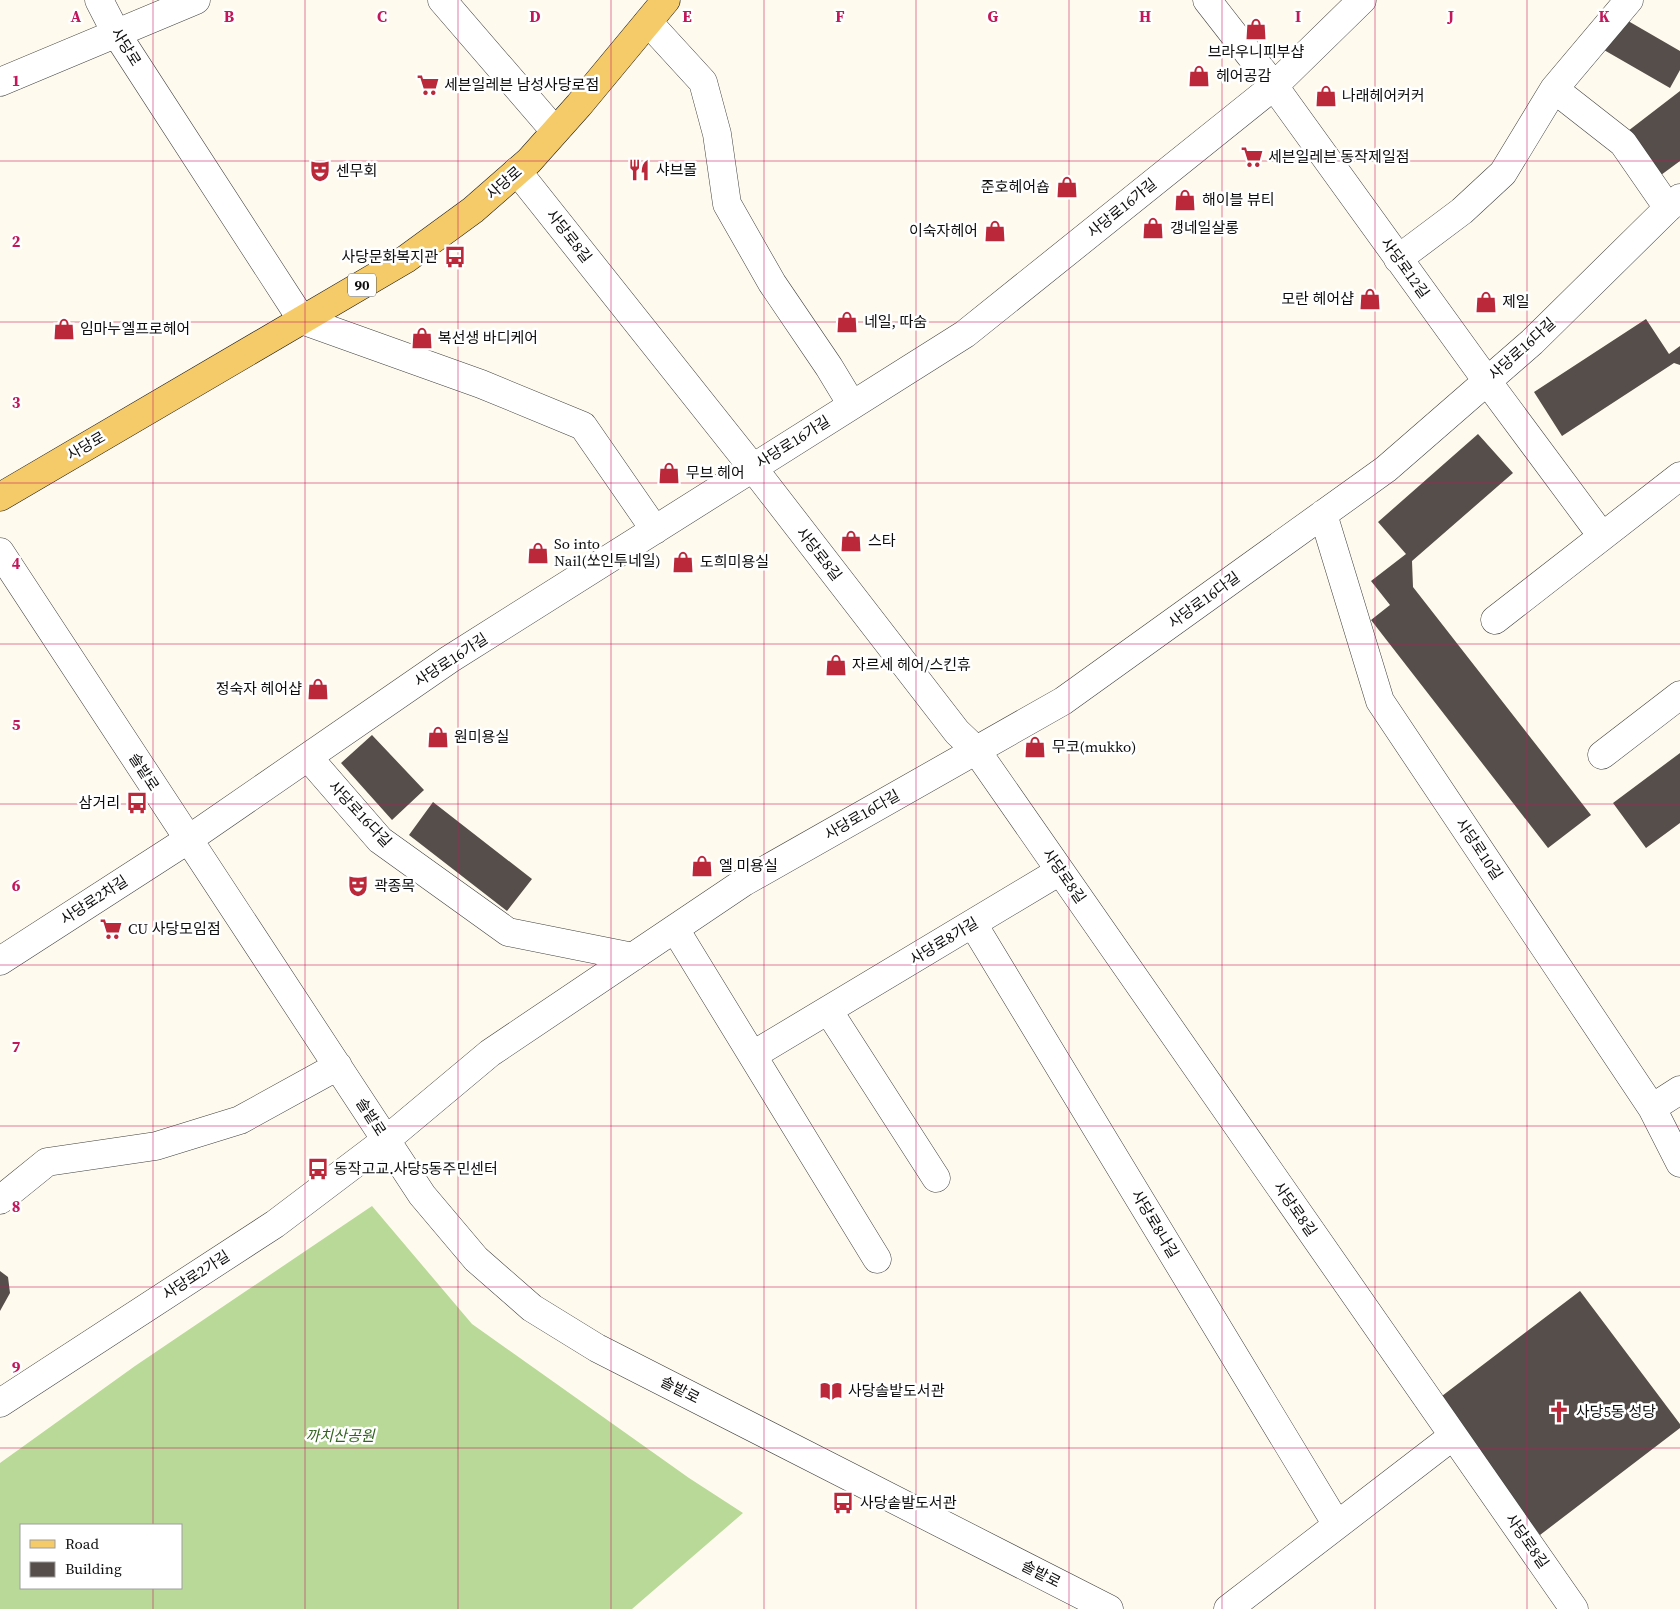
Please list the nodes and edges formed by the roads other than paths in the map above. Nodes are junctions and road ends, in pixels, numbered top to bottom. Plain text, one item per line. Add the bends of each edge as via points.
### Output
1 (99, 0) edge
2 (196, 0) edge
3 (442, 0) edge
4 (666, 0) edge
5 (1207, 0) edge
6 (1362, 0) edge
7 (1629, 0) edge
8 (648, 22) junction
9 (116, 33) junction
10 (0, 82) edge
11 (1274, 86) junction
12 (1554, 89) junction
13 (555, 131) junction
14 (517, 171) junction
15 (1674, 203) edge
16 (1398, 259) junction
17 (302, 320) junction
18 (1487, 381) junction
19 (852, 405) junction
20 (753, 468) junction
21 (1680, 476) edge
22 (0, 497) edge
23 (1323, 514) junction
24 (656, 530) junction
25 (1602, 536) junction
26 (0, 552) edge
27 (1495, 620) dead end
28 (1680, 695) edge
29 (976, 750) junction
30 (1602, 755) dead end
31 (308, 757) junction
32 (189, 839) junction
33 (1060, 871) junction
34 (973, 924) junction
35 (675, 929) junction
36 (633, 957) junction
37 (0, 961) edge
38 (828, 1010) junction
39 (753, 1055) junction
40 (338, 1066) junction
41 (1680, 1090) edge
42 (1652, 1108) junction
43 (386, 1140) junction
44 (1680, 1163) edge
45 (936, 1178) dead end
46 (0, 1200) edge
47 (877, 1259) dead end
48 (0, 1403) edge
49 (1453, 1436) junction
50 (1337, 1525) junction
51 (1109, 1609) edge
52 (1228, 1609) edge
53 (1574, 1609) edge

1 - 9 street, 사당로
2 - 9 street
3 - 13 street
4 - 8 main road, 사당로 / 90
5 - 11 street, 사당로12길
6 - 11 street, 사당로16가길
7 - 12 street
8 - 13 main road, 사당로 / 90
8 - 19 street via 703,82 717,134 727,204 772,283
9 - 10 street
9 - 17 street, 사당로
11 - 16 street, 사당로12길
11 - 19 street, 사당로16가길 via 965,334
12 - 15 street via 1622,143
12 - 16 street via 1503,173 1462,211
13 - 14 main road, 사당로 / 90
14 - 17 main road, 사당로 / 90 via 473,210 406,259
14 - 20 street, 사당로8길
15 - 18 street, 사당로16다길 via 1532,342
16 - 18 street, 사당로12길
17 - 22 main road, 사당로 / 90
17 - 24 street via 481,384 583,426
18 - 23 street, 사당로16다길 via 1386,469
18 - 25 street, 사당로12길
19 - 20 street, 사당로16가길
20 - 24 street, 사당로16가길
20 - 29 street, 사당로8길 via 957,732
21 - 25 street
23 - 29 street, 사당로16다길 via 1063,701
23 - 42 street, 사당로10길 via 1380,700
24 - 31 street, 사당로16가길 via 450,659
25 - 27 street
26 - 32 street, 솔밭로
28 - 30 street
29 - 33 street, 사당로8길
29 - 35 street, 사당로16다길 via 744,882
31 - 32 street, 사당로16가길
31 - 36 street, 사당로16다길 via 380,840 508,932
32 - 37 street, 사당로2차길
32 - 40 street, 솔밭로
33 - 34 street, 사당로8가길
33 - 49 street, 사당로8길
34 - 38 street, 사당로8가길
34 - 50 street, 사당로8나길
35 - 36 street, 사당로16다길
35 - 39 street
36 - 43 street, 사당로16다길 via 490,1053
38 - 39 street, 사당로8가길
38 - 45 street
39 - 47 street
40 - 43 street, 솔밭로
40 - 46 street via 240,1120 156,1146 47,1162
41 - 42 street
42 - 44 street, 사당로10길
43 - 48 street, 사당로2가길 via 275,1224
43 - 51 street, 솔밭로 via 422,1195 476,1259 532,1308 597,1348
49 - 50 street
49 - 53 street, 사당로8길
50 - 52 street

